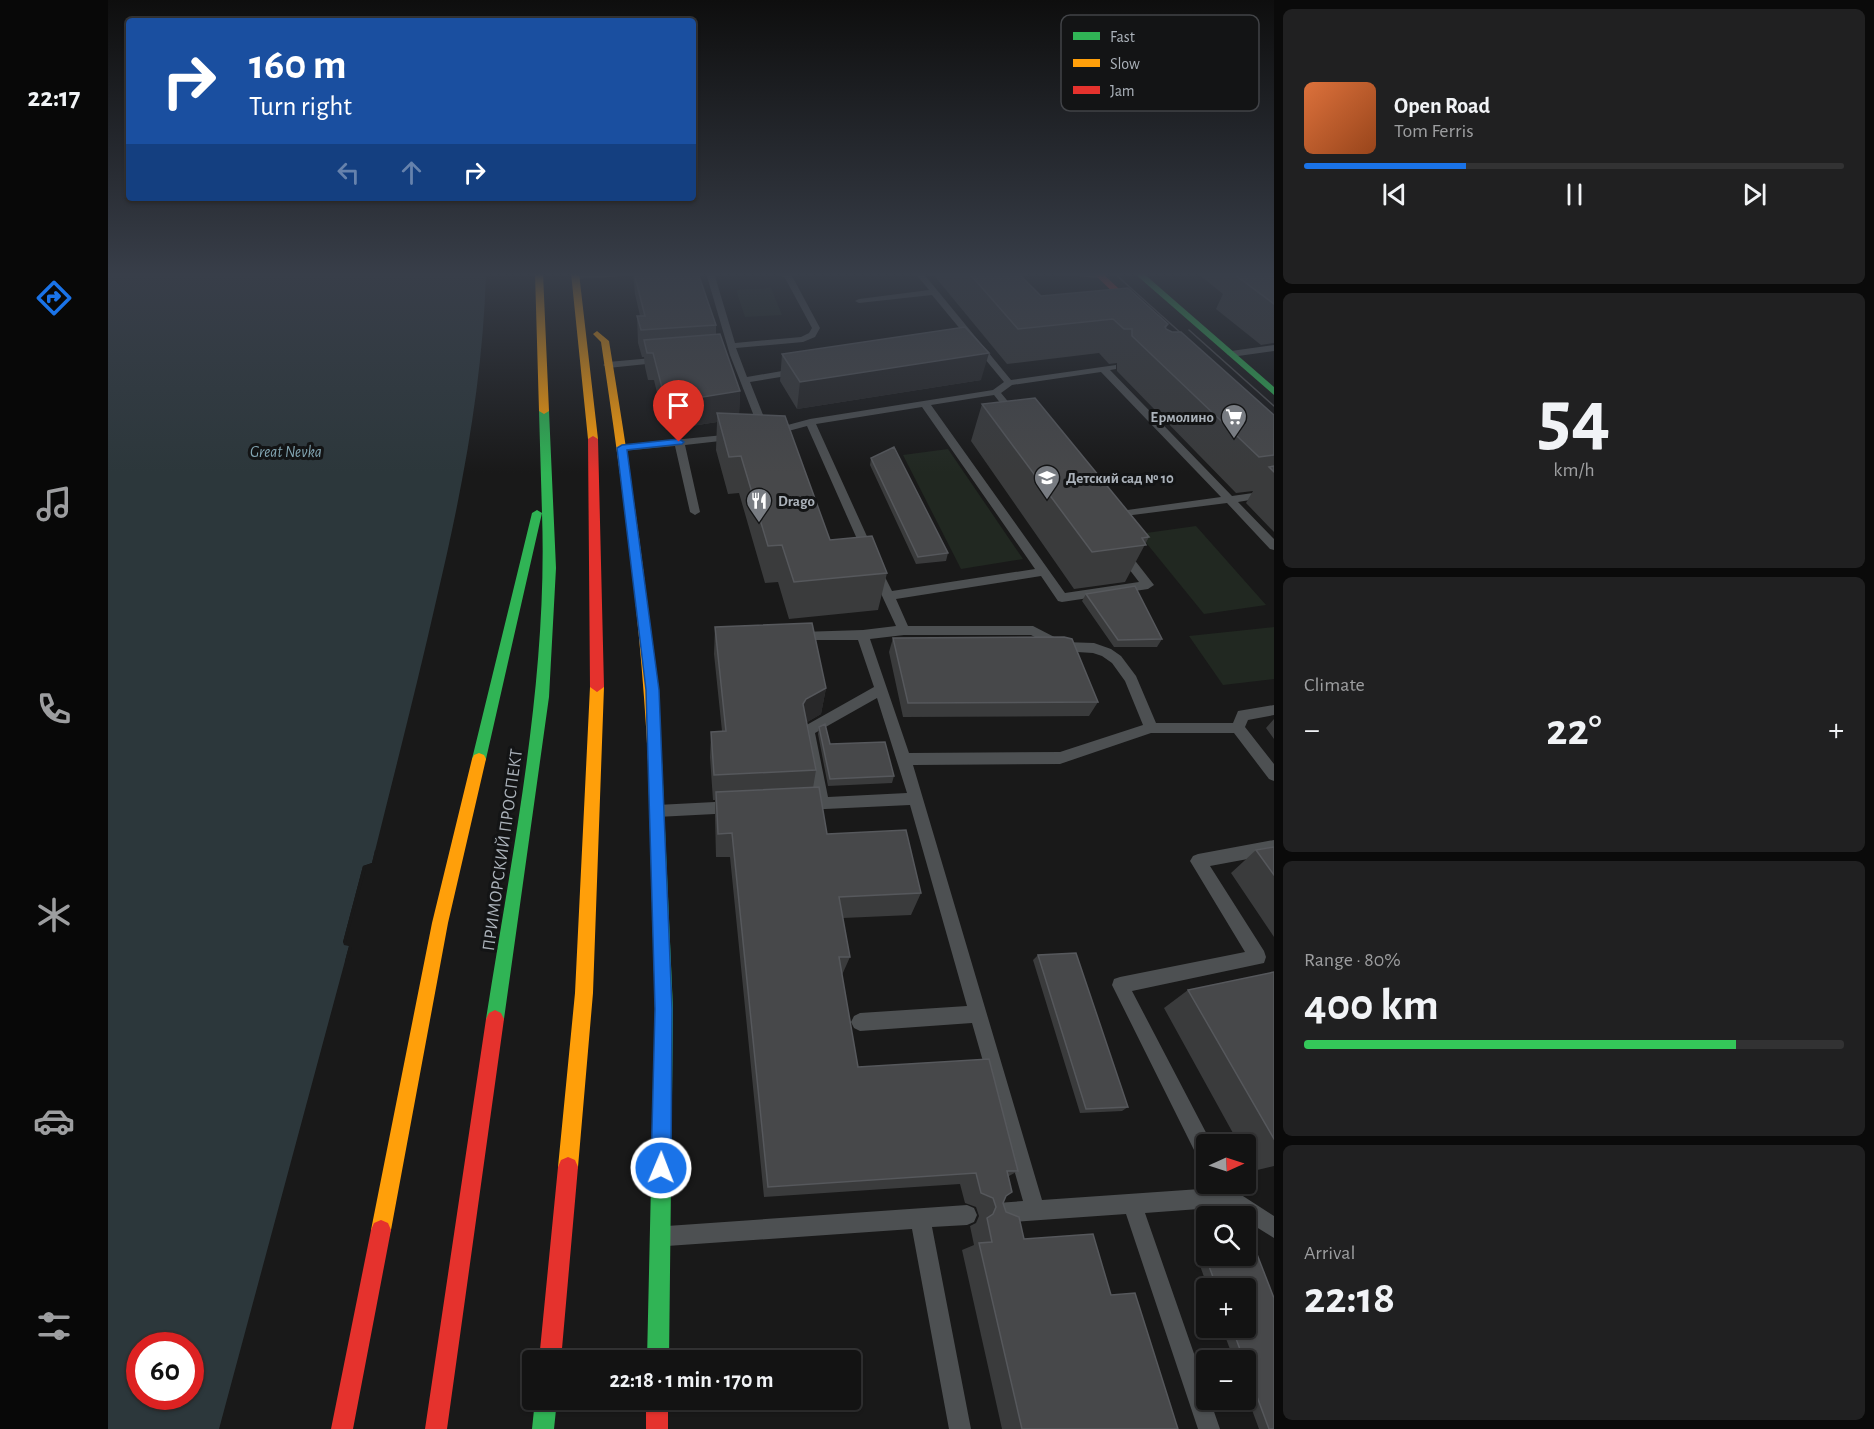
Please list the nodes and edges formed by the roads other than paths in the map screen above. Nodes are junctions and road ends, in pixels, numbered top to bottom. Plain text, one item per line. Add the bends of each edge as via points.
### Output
1 (542, 340) edge
2 (583, 340) edge
3 (603, 340) edge
4 (726, 340) edge
5 (799, 340) edge
6 (973, 340) edge
7 (1215, 340) edge
8 (976, 343) junction
9 (964, 345) edge
10 (1274, 348) edge
11 (729, 352) junction
12 (1231, 354) junction
13 (678, 359) edge
14 (609, 365) junction
15 (814, 369) edge
16 (744, 380) junction
17 (1009, 383) junction
18 (996, 392) junction
19 (1274, 392) edge
20 (924, 404) junction
21 (810, 422) junction
22 (1025, 428) edge
23 (736, 436) edge
24 (679, 442) junction
25 (622, 448) junction
26 (548, 467) junction
27 (1274, 493) edge
28 (1230, 500) junction
29 (695, 512) dead end
30 (1096, 519) edge
31 (1274, 546) edge
32 (1118, 547) edge
33 (1044, 572) junction
34 (888, 596) junction
35 (904, 630) junction
36 (804, 635) edge
37 (863, 635) junction
38 (881, 689) junction
39 (1274, 710) edge
40 (1151, 728) junction
41 (1238, 728) junction
42 (904, 759) junction
43 (1274, 775) edge
44 (915, 799) junction
45 (822, 803) junction
46 (787, 805) edge
47 (752, 807) edge
48 (657, 811) junction
49 (1274, 847) edge
50 (979, 1014) junction
51 (861, 1022) dead end
52 (1196, 1134) edge
53 (1198, 1194) edge
54 (1230, 1194) edge
55 (1132, 1204) junction
56 (1035, 1210) junction
57 (997, 1213) edge
58 (967, 1215) dead end
59 (920, 1218) junction
60 (1274, 1228) edge
61 (660, 1237) junction
62 (551, 1350) edge
63 (658, 1350) edge
64 (545, 1410) edge
65 (657, 1410) edge
66 (342, 1429) edge
67 (436, 1429) edge
68 (543, 1429) edge
69 (657, 1429) edge
70 (960, 1429) edge
71 (1209, 1429) edge

1 - 26 main road, ПРИМОРСКИЙ ПРОСПЕКТ
2 - 62 main road via 595,452 597,694 584,993
3 - 14 main road
4 - 11 lane
5 - 11 lane
6 - 8 lane
7 - 12 main road
8 - 9 lane
8 - 17 lane
10 - 12 lane
11 - 16 lane
12 - 19 main road
13 - 14 lane
14 - 25 main road
15 - 16 lane
16 - 21 lane via 761,434
17 - 18 lane
17 - 28 lane via 1109,368
18 - 20 lane
18 - 22 lane
20 - 21 lane
20 - 33 lane
21 - 34 lane
23 - 24 lane
24 - 25 lane
24 - 29 lane
25 - 48 main road via 652,690
26 - 66 main road via 440,923
26 - 67 main road, ПРИМОРСКИЙ ПРОСПЕКТ via 550,568 542,697
27 - 28 lane
28 - 30 lane
28 - 31 lane
32 - 33 lane via 1148,585 1062,598
33 - 34 lane
34 - 35 lane
35 - 37 lane
35 - 40 lane via 1033,631 1068,648 1093,648 1111,654 1123,665
36 - 37 lane
37 - 38 lane
38 - 42 lane
38 - 45 lane via 808,731
39 - 41 lane via 1243,715
40 - 41 lane
40 - 42 lane via 1060,758
41 - 43 lane
42 - 44 lane
44 - 45 lane
44 - 50 lane
45 - 46 lane
47 - 48 lane
48 - 61 main road via 664,1009
49 - 52 lane via 1198,861 1258,957 1120,985
50 - 51 lane
50 - 56 lane
53 - 55 lane
54 - 60 lane
55 - 56 lane
55 - 71 lane
56 - 57 lane
58 - 59 lane
59 - 61 lane
59 - 70 lane
61 - 63 main road
64 - 68 main road
65 - 69 main road

